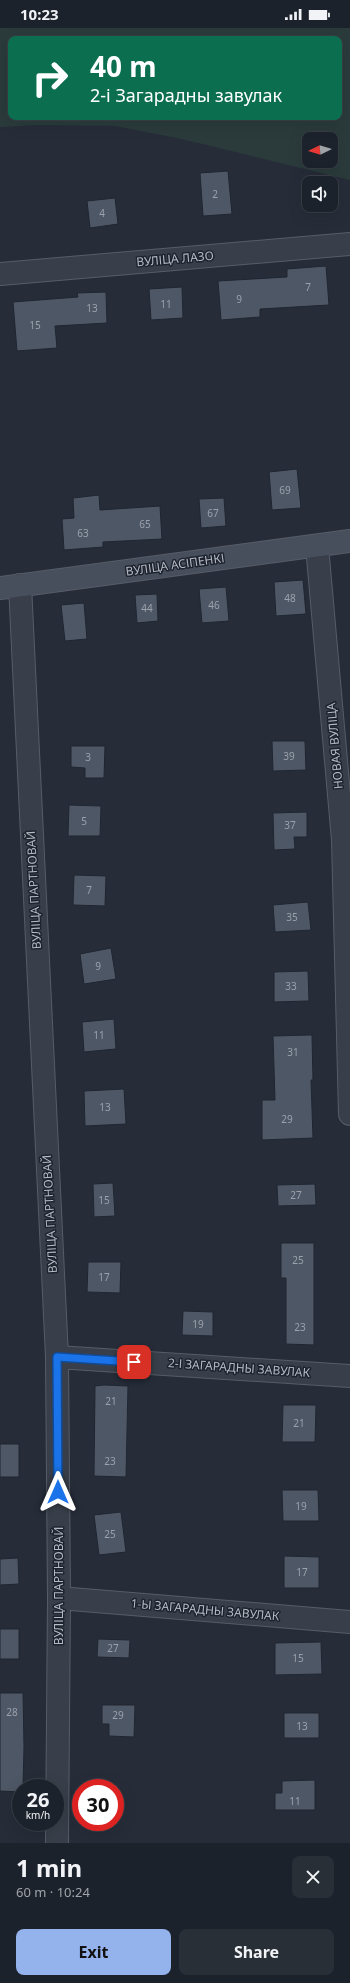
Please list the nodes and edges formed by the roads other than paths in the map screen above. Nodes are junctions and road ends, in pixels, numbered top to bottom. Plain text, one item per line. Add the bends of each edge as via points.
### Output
1 (350, 244) edge
2 (0, 274) edge
3 (350, 541) edge
4 (317, 546) junction
5 (10, 587) edge
6 (346, 840) edge
7 (350, 1114) edge
8 (57, 1357) junction
9 (350, 1376) edge
10 (60, 1598) junction
11 (350, 1622) edge
12 (57, 1843) edge

1 - 2 street, ВУЛІЦА ЛАЗО
3 - 4 street, ВУЛІЦА АСІПЕНКІ
4 - 5 street, ВУЛІЦА АСІПЕНКІ
4 - 6 street, НОВАЯ ВУЛІЦА
5 - 8 street, ВУЛІЦА ПАРТНОВАЙ
6 - 7 street, НОВАЯ ВУЛІЦА
8 - 9 street, 2-І ЗАГАРАДНЫ ЗАВУЛАК
8 - 10 street, ВУЛІЦА ПАРТНОВАЙ
10 - 11 street, 1-Ы ЗАГАРАДНЫ ЗАВУЛАК
10 - 12 street, ВУЛІЦА ПАРТНОВАЙ

